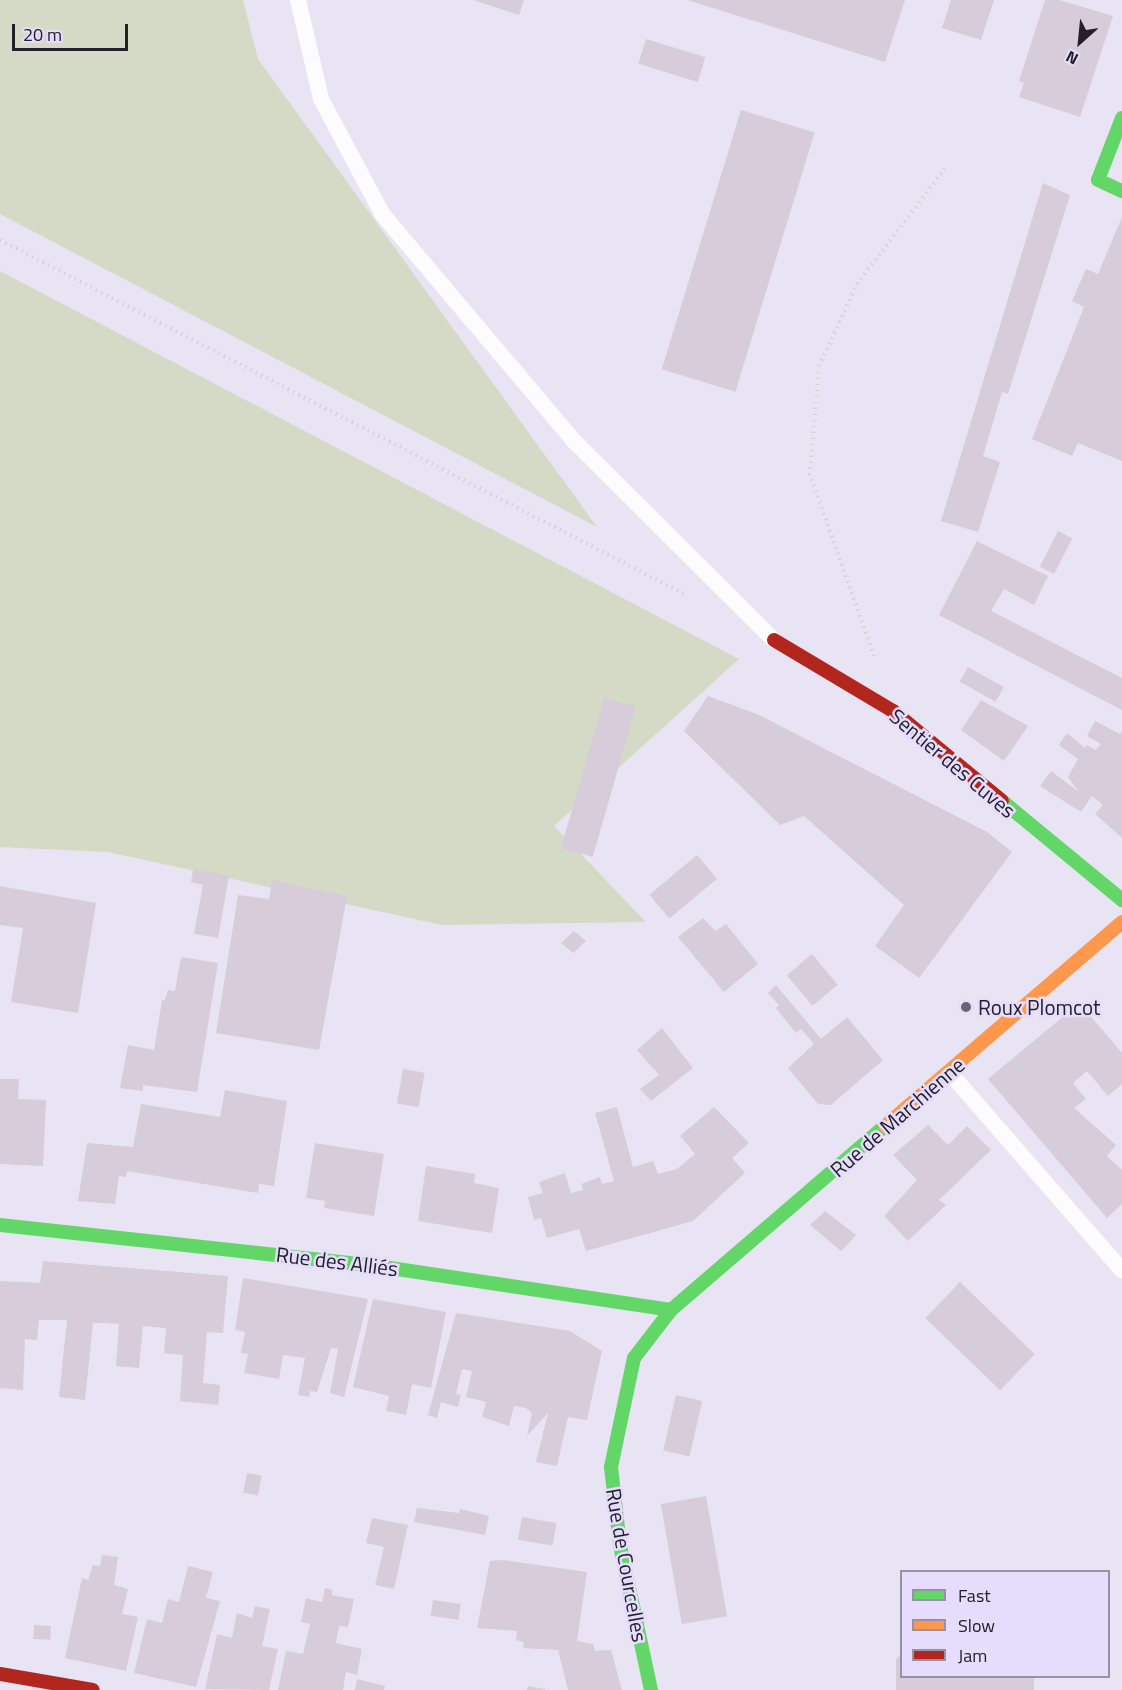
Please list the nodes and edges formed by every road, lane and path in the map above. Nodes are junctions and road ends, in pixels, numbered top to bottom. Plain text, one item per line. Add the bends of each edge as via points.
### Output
1 (297, 0) edge
2 (1122, 118) edge
3 (945, 169) dead end
4 (1122, 190) edge
5 (0, 240) edge
6 (689, 597) dead end
7 (774, 640) joint
8 (877, 666) dead end
9 (1122, 900) edge
10 (1122, 922) edge
11 (949, 1072) junction
12 (0, 1225) edge
13 (1122, 1270) edge
14 (671, 1310) junction
15 (0, 1674) edge
16 (93, 1690) edge
17 (651, 1690) edge

1 - 7 lane via 321,99 383,215 575,442
2 - 4 street via 1098,180
3 - 8 path via 857,284 819,366 810,475
5 - 6 path
7 - 9 street, Sentier des Cuves via 893,711
10 - 11 street, Rue de Marchienne
11 - 13 lane
11 - 14 street, Rue de Marchienne
12 - 14 street, Rue des Alliés via 377,1266
14 - 17 street, Rue de Courcelles via 634,1358 611,1467 620,1545
15 - 16 street

